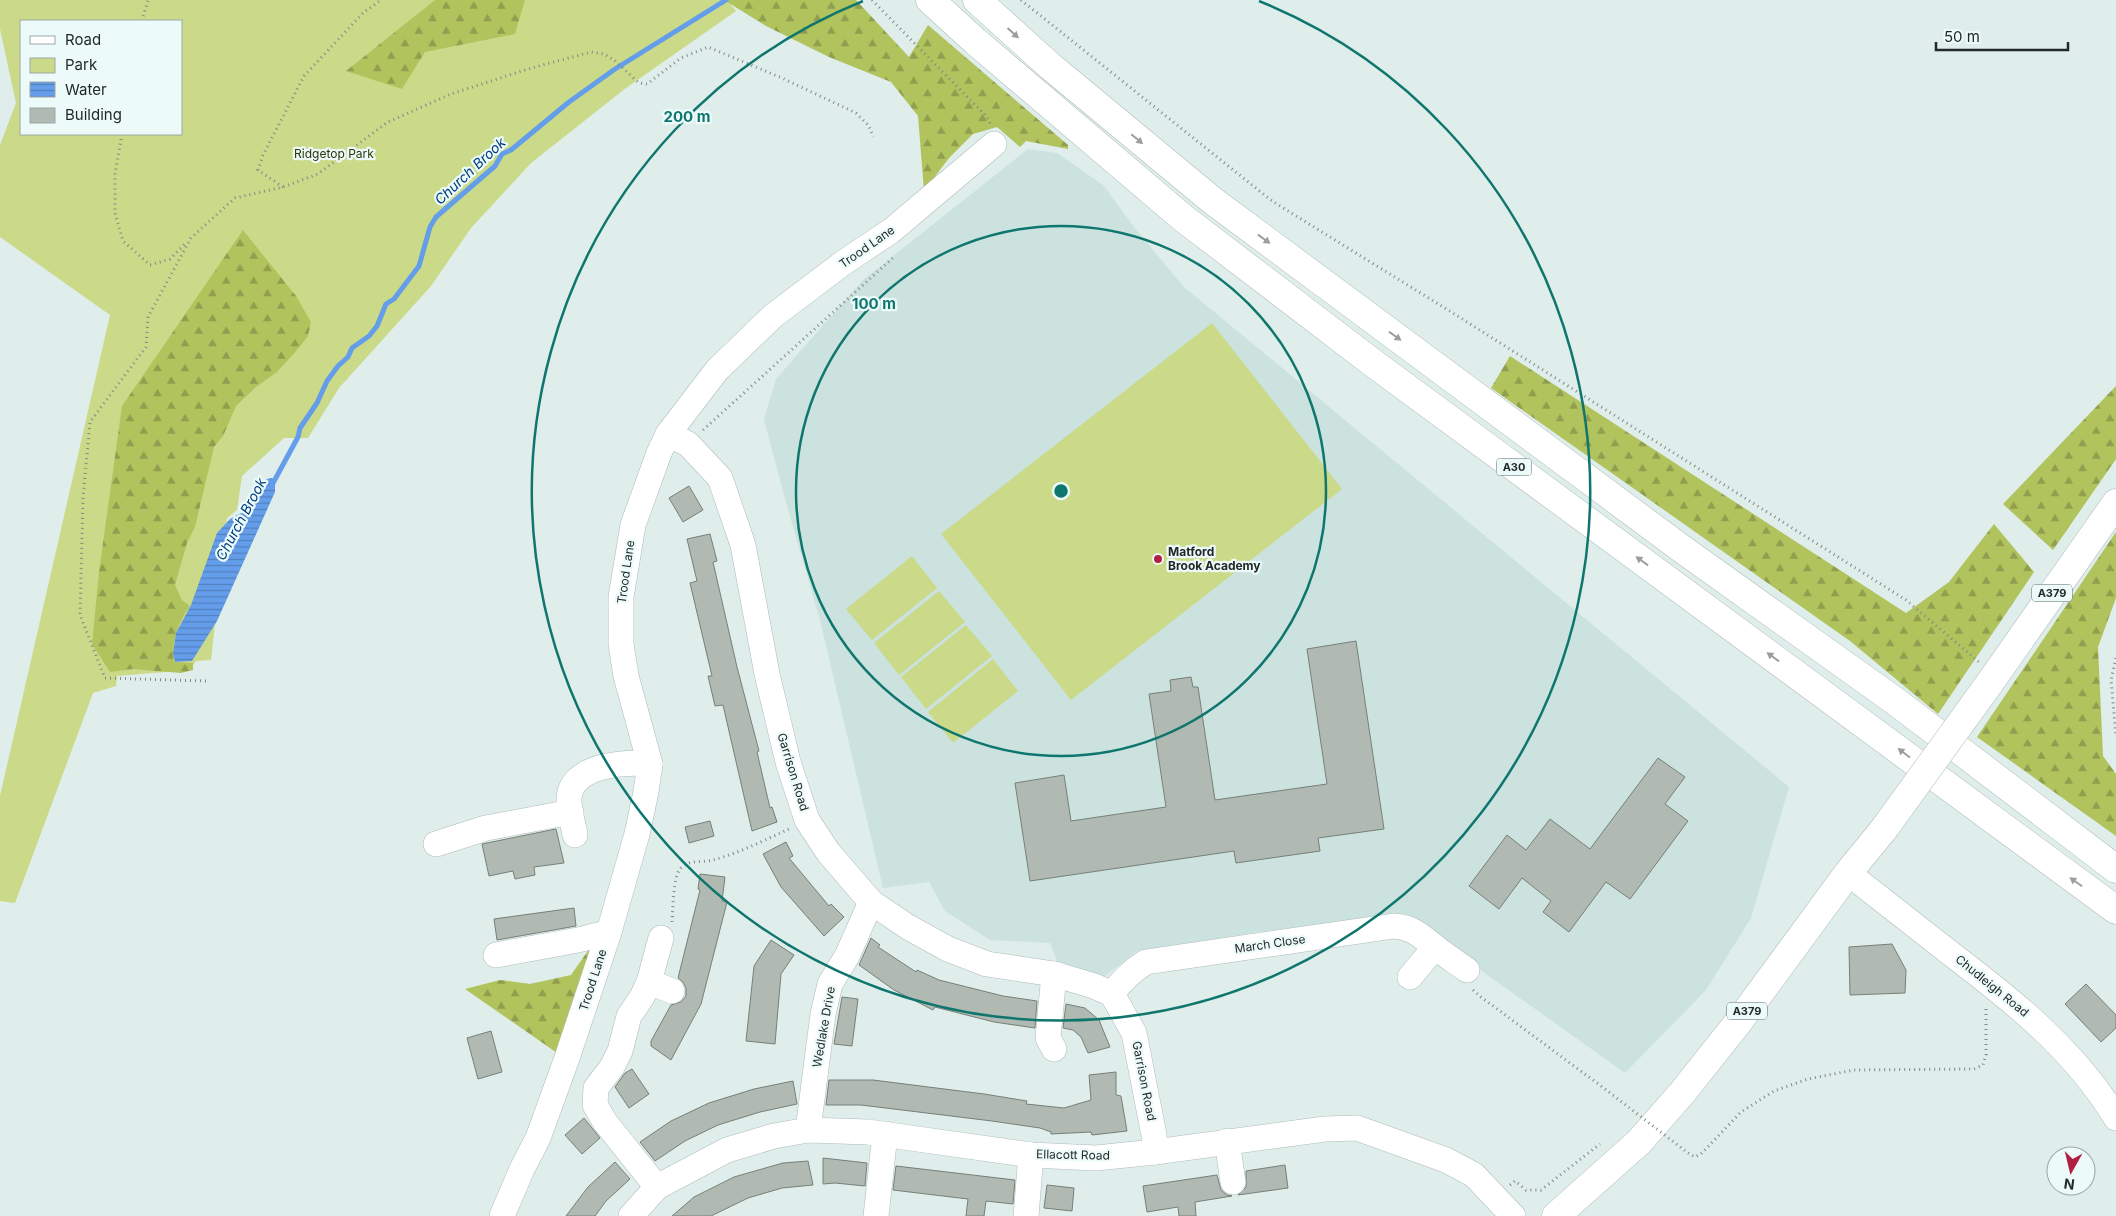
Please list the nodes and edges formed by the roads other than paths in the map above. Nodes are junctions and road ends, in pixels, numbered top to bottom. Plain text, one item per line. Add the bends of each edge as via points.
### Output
1 (930, 0) edge
2 (977, 0) edge
3 (994, 144) road end
4 (678, 439) junction
5 (2116, 503) edge
6 (650, 764) junction
7 (436, 844) dead end
8 (2116, 869) edge
9 (1848, 873) junction
10 (871, 902) junction
11 (2116, 910) edge
12 (609, 932) junction
13 (661, 938) road end
14 (1435, 947) junction
15 (496, 954) dead end
16 (1467, 970) road end
17 (1054, 974) junction
18 (1410, 977) dead end
19 (649, 982) junction
20 (672, 991) dead end
21 (1112, 994) junction
22 (1054, 1049) dead end
23 (2116, 1118) edge
24 (808, 1130) junction
25 (885, 1134) junction
26 (1227, 1141) junction
27 (1156, 1152) junction
28 (1031, 1155) junction
29 (1233, 1182) dead end
30 (657, 1187) junction
31 (502, 1216) edge
32 (631, 1216) edge
33 (876, 1216) edge
34 (1026, 1216) edge
35 (1513, 1216) edge
36 (1556, 1216) edge

11 -> 1 main road, A30 via 1373,364 1184,218 982,48
2 -> 8 main road, A30 via 1064,78 1213,201 1682,549 1895,701
3 - 4 street, Trood Lane via 891,231 842,263 773,316 717,370
4 - 6 street, Trood Lane via 633,524 621,596 621,644 626,676
4 - 10 street, Garrison Road via 720,478 743,545 767,674 788,762 807,820 828,852
5 - 9 main road, A379, bridge via 1884,829
6 - 7 street via 612,764 586,773 573,784 569,798 573,823 486,828
6 - 12 street, Trood Lane via 636,834
9 - 23 street, Chudleigh Road via 1998,988 2038,1024 2094,1084
9 - 36 main road, A379 via 1682,1093 1638,1142
10 - 17 street, Garrison Road via 948,949 987,964
10 - 24 street, Wedlake Drive via 847,956 830,984
12 - 15 street
12 - 31 street, Trood Lane via 546,1117
13 - 19 street
14 - 16 street, March Close
14 - 18 street
14 - 21 street, March Close via 1422,935 1406,927 1394,926 1179,956 1146,962 1132,970
17 - 21 street, Garrison Road
17 - 22 street via 1048,1038
19 - 20 street
19 - 30 street via 629,1016 616,1059 596,1088 595,1105 604,1122
21 - 27 street, Garrison Road via 1134,1033
24 - 25 street, Ellacott Road
24 - 30 street, Ellacott Road via 727,1150
25 - 28 street, Ellacott Road
25 - 33 street
26 - 27 street, Ellacott Road
26 - 29 street
26 - 35 street, Ellacott Road via 1357,1128 1446,1160 1474,1175
27 - 28 street, Ellacott Road via 1096,1158
28 - 34 street
30 - 32 street, Ellacott Road

